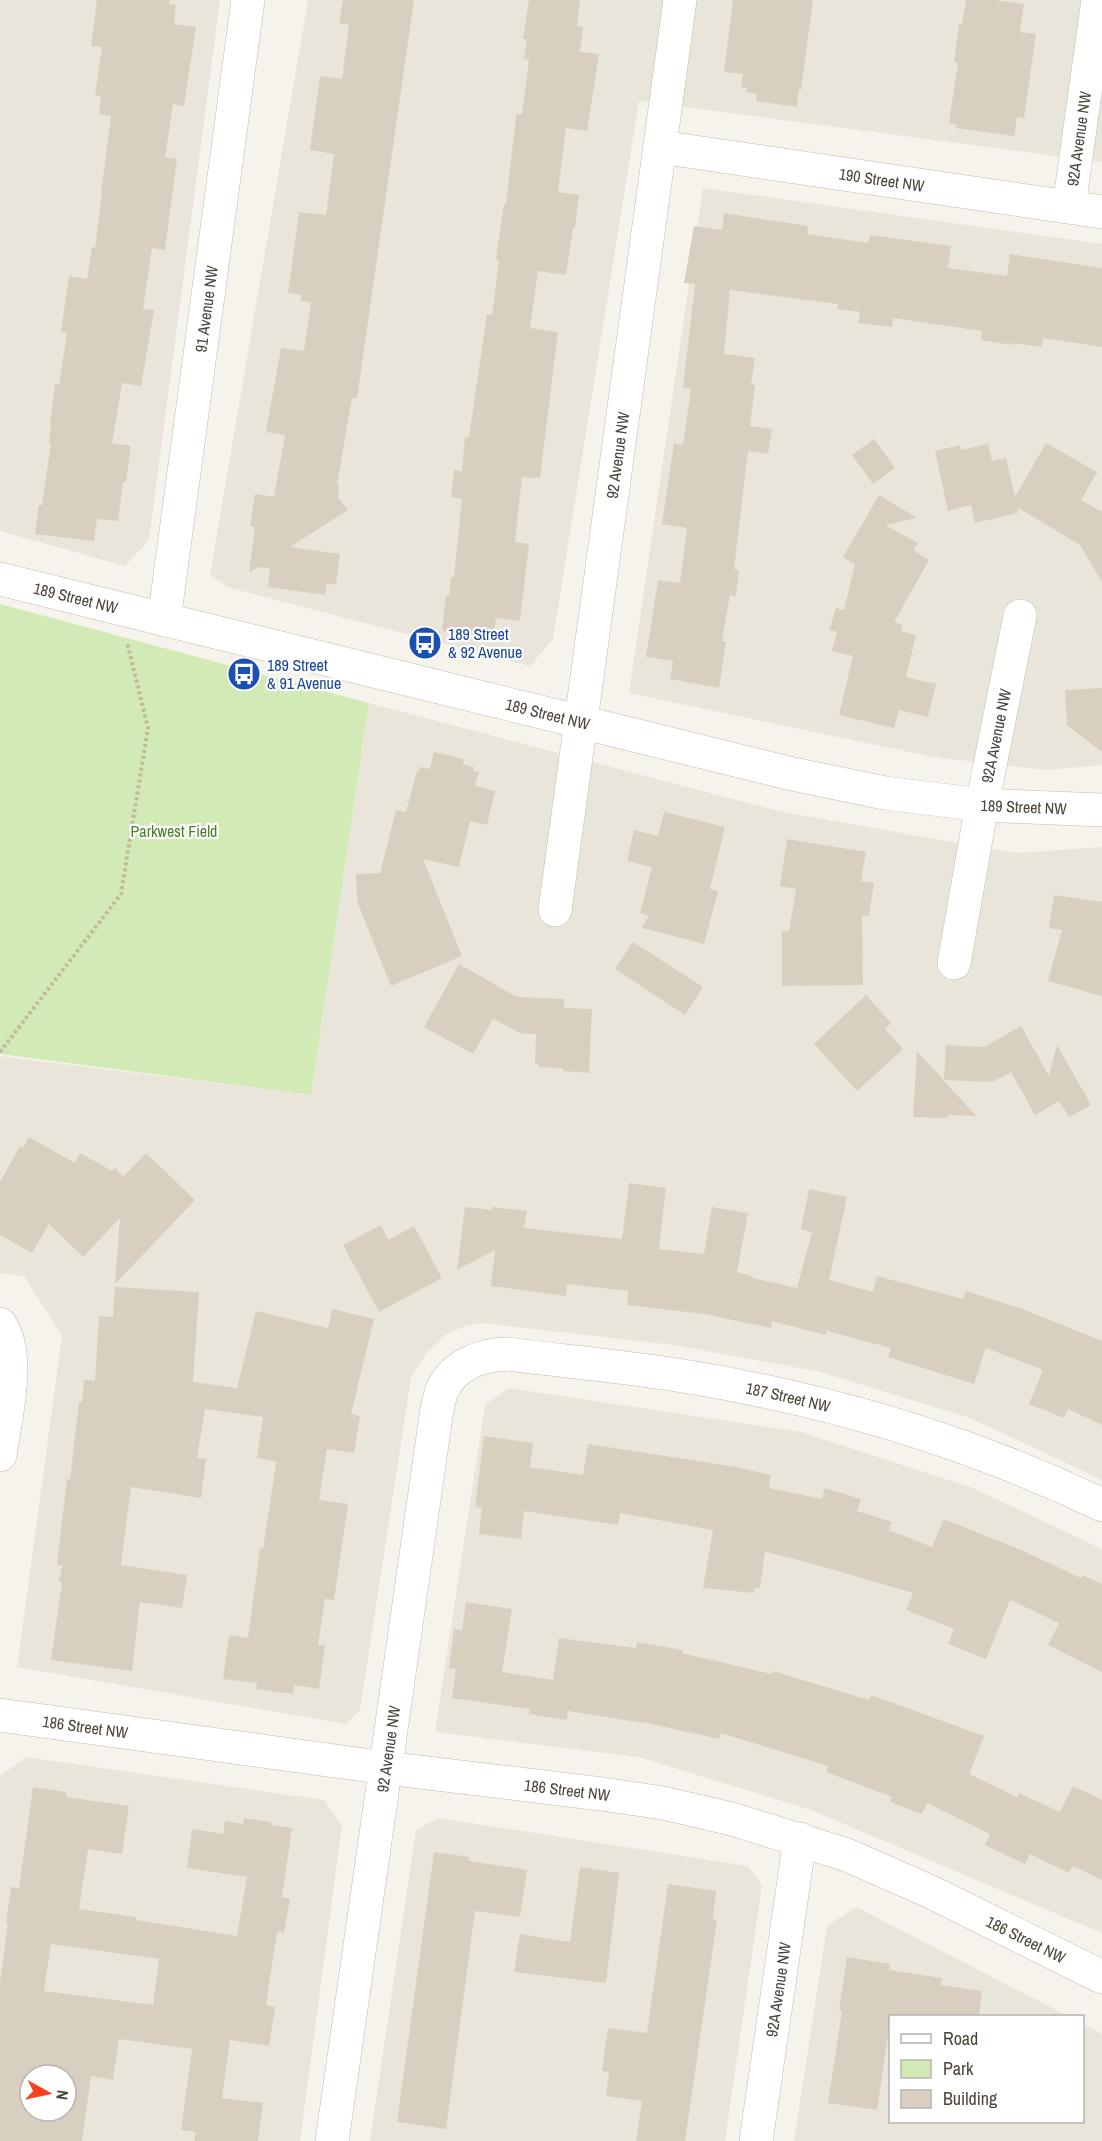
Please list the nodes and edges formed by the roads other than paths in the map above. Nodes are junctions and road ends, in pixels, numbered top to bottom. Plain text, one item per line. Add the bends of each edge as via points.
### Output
1 (248, 0) edge
2 (680, 0) edge
3 (1098, 0) edge
4 (660, 147) junction
5 (1069, 207) junction
6 (1102, 212) edge
7 (0, 579) edge
8 (1020, 616) dead end
9 (164, 620) junction
10 (581, 723) junction
11 (982, 805) junction
12 (1102, 810) edge
13 (555, 910) dead end
14 (954, 963) dead end
15 (1, 1325) edge
16 (462, 1366) joint
17 (0, 1455) edge
18 (1102, 1504) edge
19 (0, 1715) edge
20 (386, 1768) junction
21 (800, 1839) junction
22 (1102, 1977) edge
23 (332, 2141) edge
24 (756, 2141) edge

1 - 9 street, 91 Avenue NW
2 - 4 street, 92 Avenue NW
3 - 5 street, 92A Avenue NW
4 - 5 street, 190 Street NW
4 - 10 street, 92 Avenue NW
5 - 6 street, 190 Street NW
7 - 9 street, 189 Street NW
8 - 11 street, 92A Avenue NW
9 - 10 street, 189 Street NW
10 - 11 street, 189 Street NW via 885,793
10 - 13 street, 92 Avenue NW
11 - 12 street, 189 Street NW
11 - 14 street, 92A Avenue NW
15 - 17 street via 11,1354 11,1370
16 - 18 street, 187 Street NW via 489,1354 506,1354 739,1386 925,1435 1018,1468
16 - 20 street, 92 Avenue NW via 442,1390 437,1408
19 - 20 street, 186 Street NW
20 - 21 street, 186 Street NW via 663,1803
20 - 23 street, 92 Avenue NW
21 - 22 street, 186 Street NW via 931,1892
21 - 24 street, 92A Avenue NW

